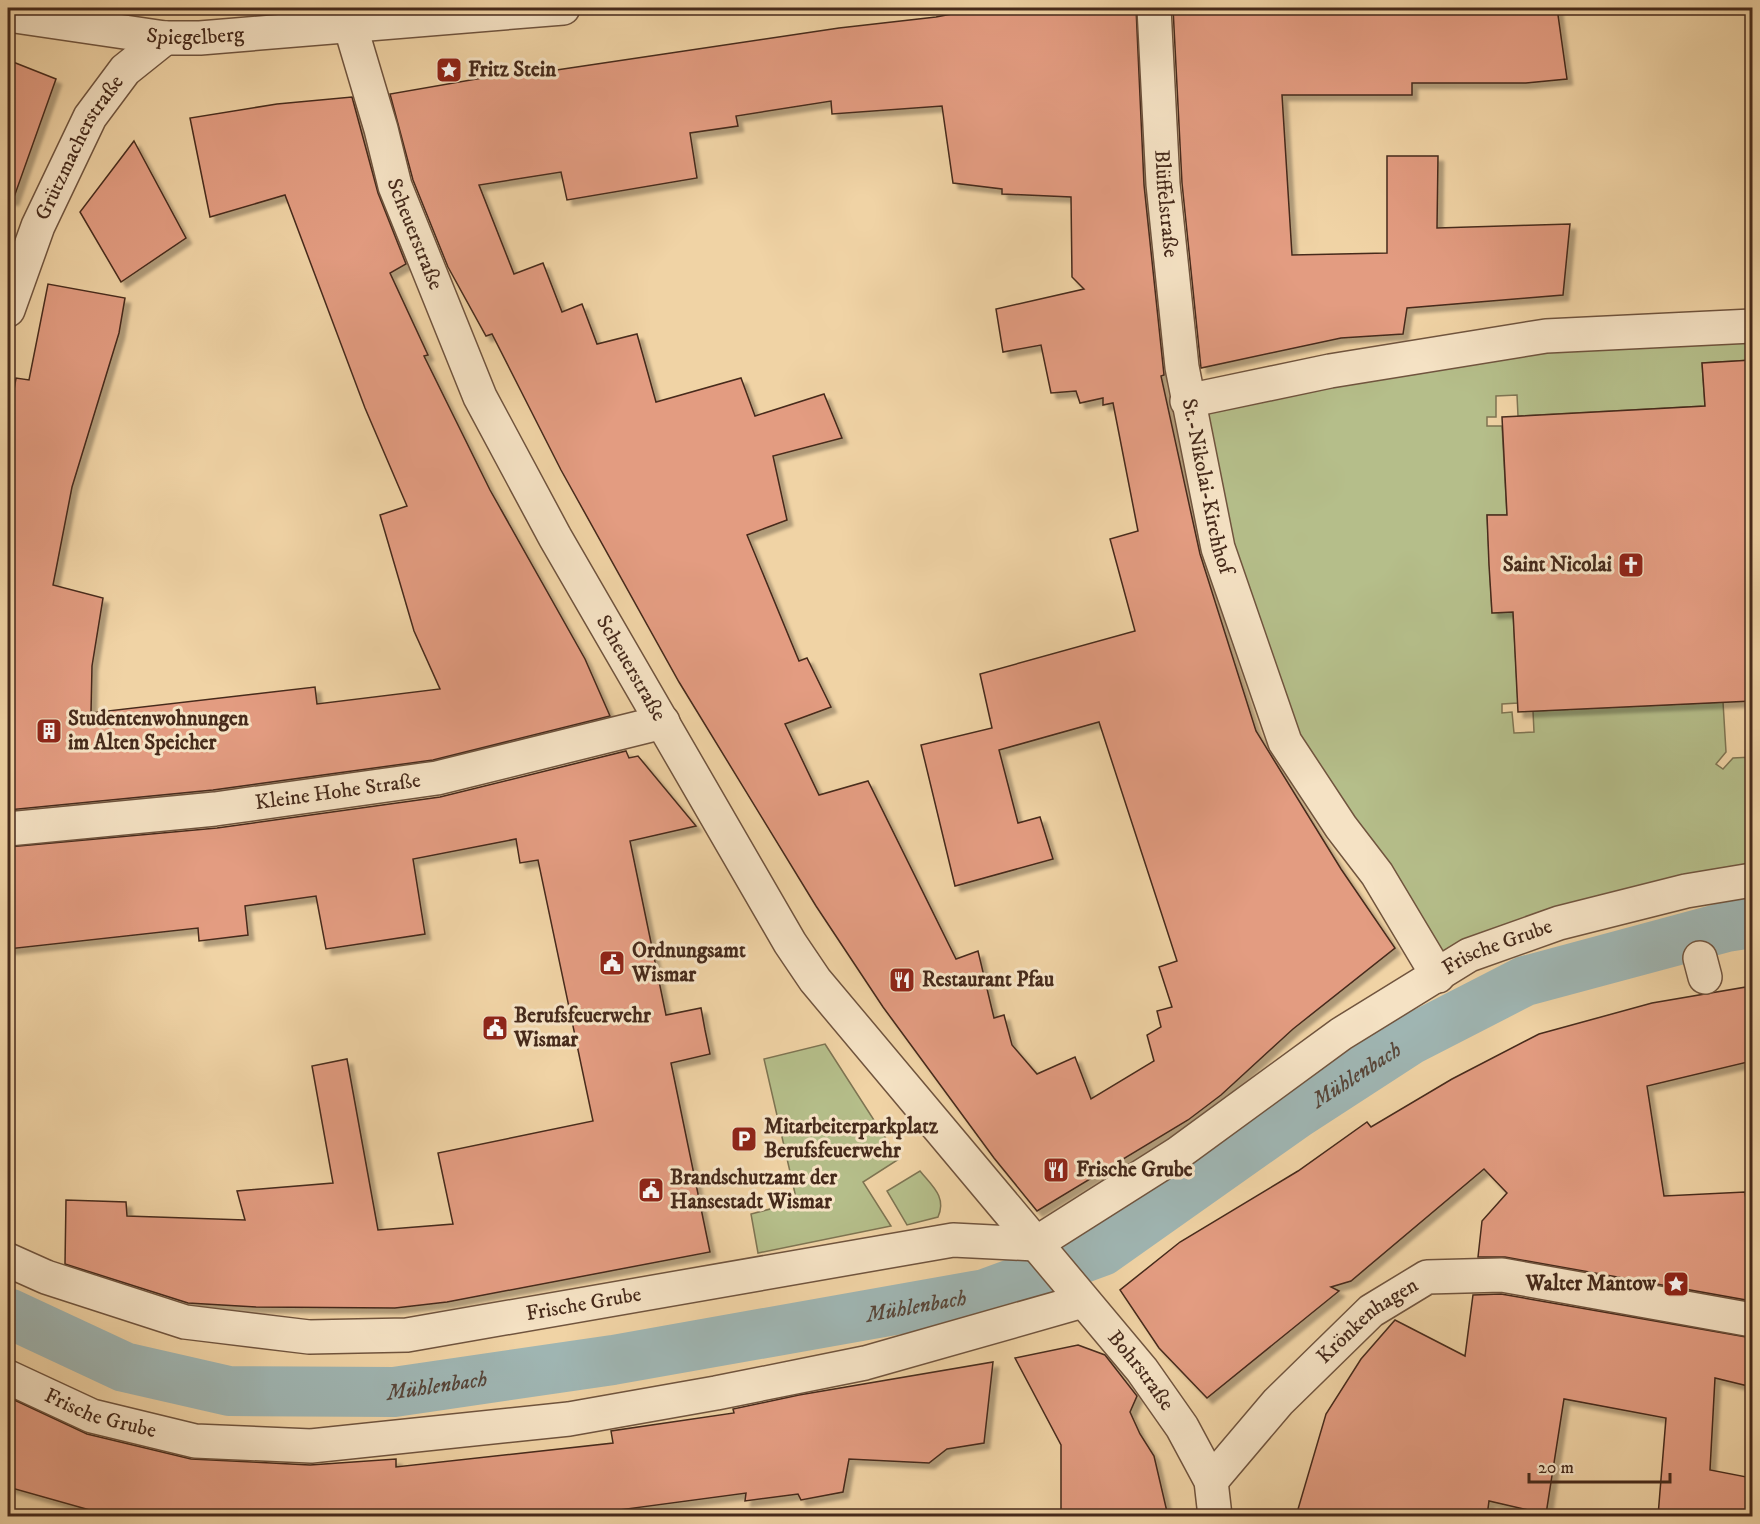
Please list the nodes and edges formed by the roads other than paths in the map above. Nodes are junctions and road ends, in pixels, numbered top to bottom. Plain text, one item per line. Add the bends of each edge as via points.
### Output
1 (562, 8) edge
2 (1154, 8) edge
3 (8, 15) edge
4 (350, 25) junction
5 (165, 38) junction
6 (8, 310) edge
7 (1752, 326) edge
8 (1188, 401) junction
9 (663, 722) junction
10 (8, 829) edge
11 (1752, 880) edge
12 (1438, 976) junction
13 (1035, 1244) junction
14 (8, 1260) edge
15 (1083, 1301) junction
16 (1752, 1320) edge
17 (8, 1377) edge
18 (1211, 1481) junction
19 (1215, 1516) edge

1 - 4 street, Spiegelberg
2 - 8 street, Blüffelstraße via 1163,184
3 - 5 street, Spiegelberg
4 - 5 street, Spiegelberg
4 - 9 street, Scheuerstraße via 395,186 480,397 555,537
5 - 6 street, Grützmacherstraße via 124,70 90,117 38,226
7 - 8 street, St.-Nikolai-Kirchhof via 1546,336 1330,370
8 - 12 street, St.-Nikolai-Kirchhof via 1218,549 1285,742 1377,874
9 - 10 street, Kleine Hohe Straße via 437,778 215,809
9 - 13 street, Scheuerstraße via 814,980
11 - 12 street, Frische Grube via 1686,891 1560,923 1469,956
12 - 13 street, Frische Grube via 1341,1034 1177,1154
13 - 14 street, Frische Grube via 953,1240 407,1335 320,1337 185,1322 46,1277
13 - 15 street, Bohrstraße
15 - 17 street, Frische Grube via 865,1362 716,1393 569,1419 311,1446 195,1441 92,1416
15 - 18 street, Bohrstraße via 1142,1370 1182,1427
16 - 18 street, Krönkenhagen via 1502,1275 1427,1278 1371,1311 1278,1402
18 - 19 street, Bohrstraße

